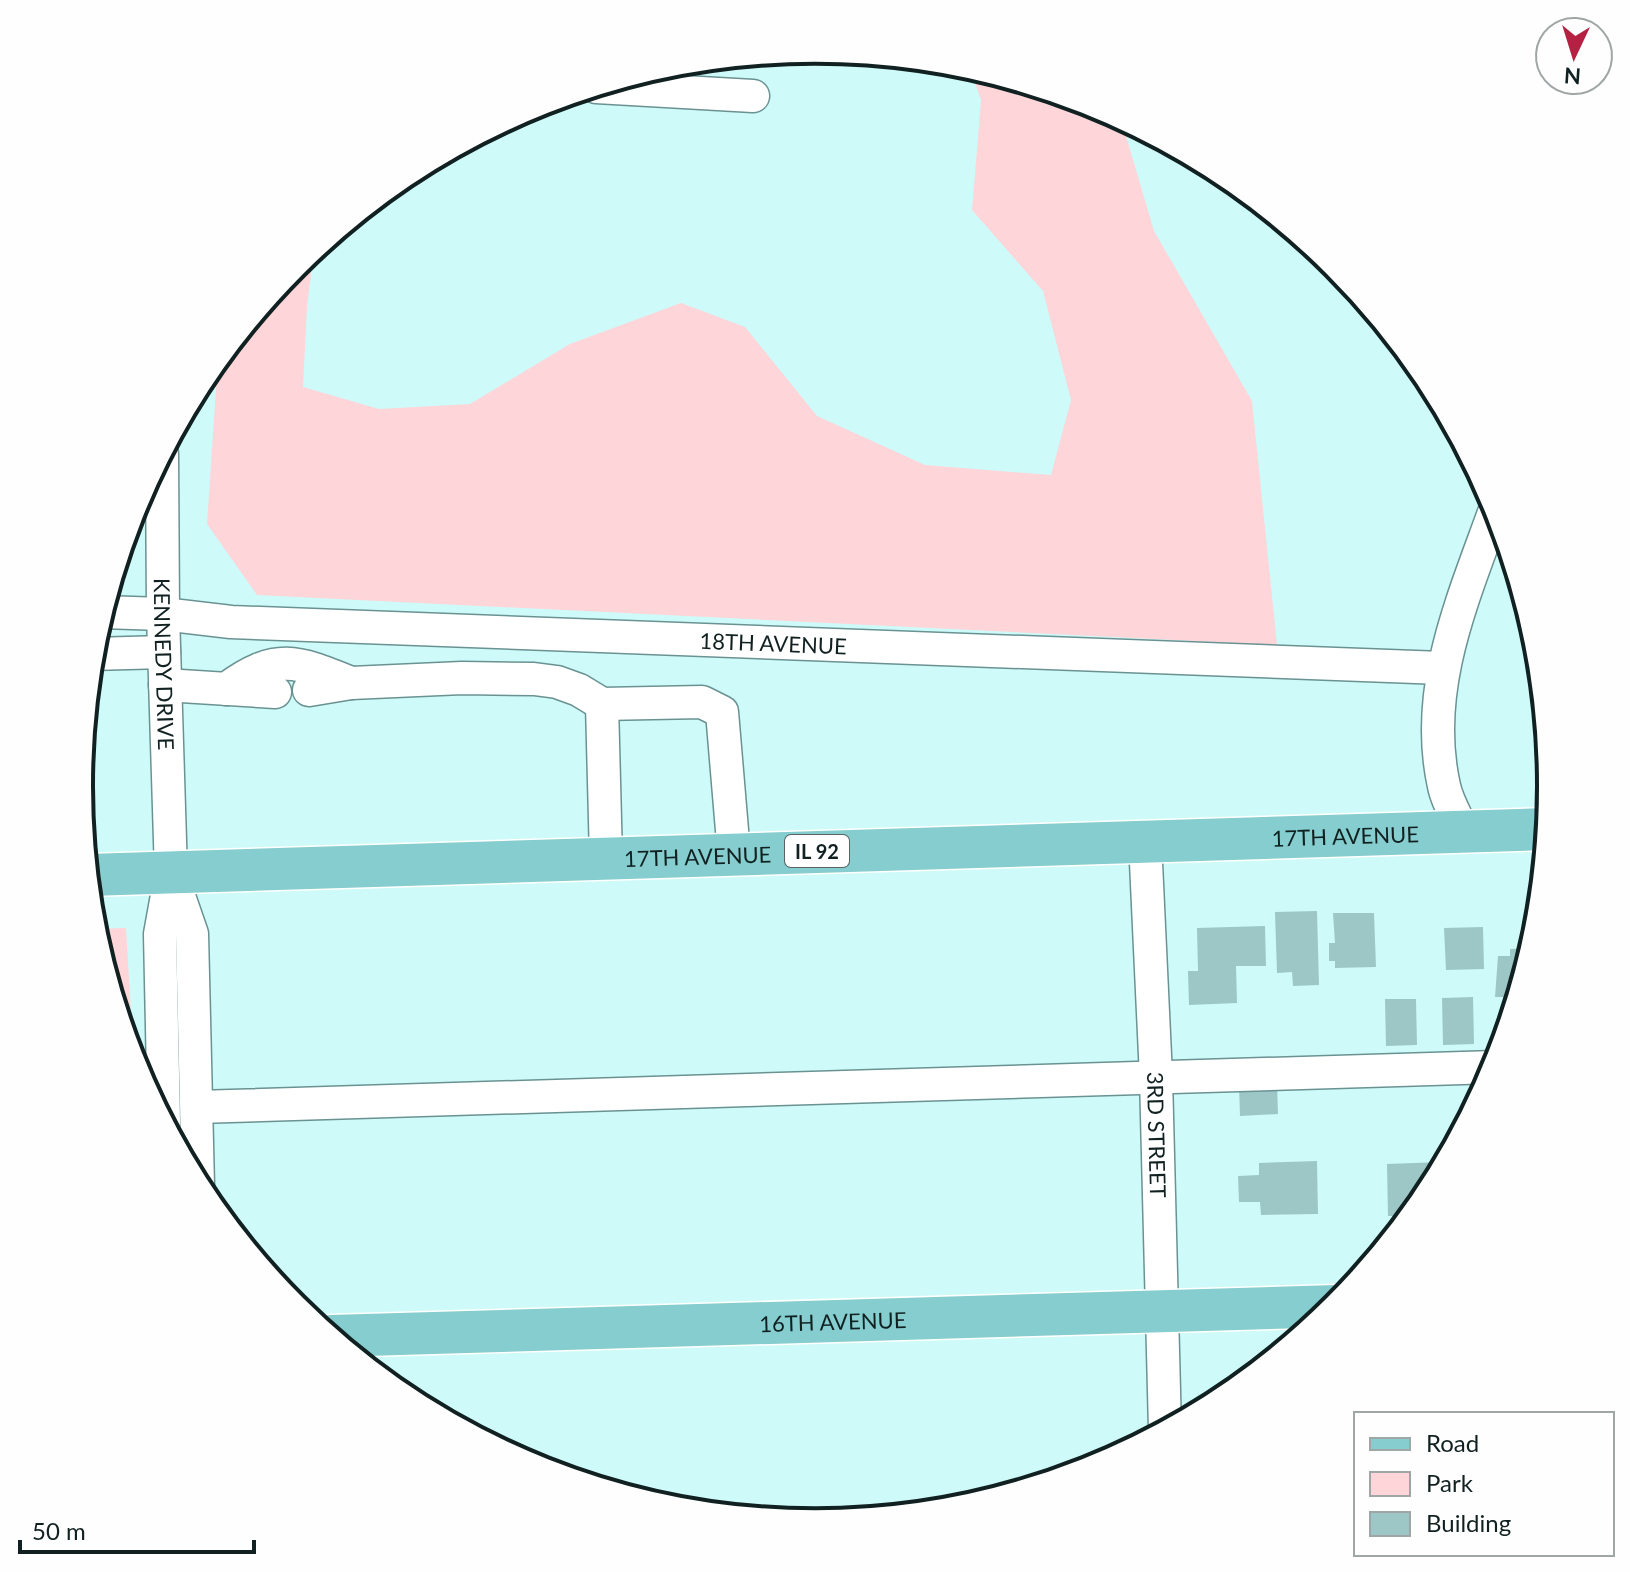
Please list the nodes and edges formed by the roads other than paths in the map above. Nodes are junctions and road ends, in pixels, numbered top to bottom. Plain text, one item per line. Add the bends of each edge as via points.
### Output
1 (629, 89) edge
2 (753, 96) dead end
3 (162, 478) edge
4 (1489, 527) edge
5 (115, 612) edge
6 (163, 614) junction
7 (164, 652) junction
8 (106, 654) edge
9 (1442, 668) junction
10 (351, 683) junction
11 (165, 685) junction
12 (226, 689) junction
13 (309, 690) dead end
14 (275, 692) dead end
15 (602, 704) junction
16 (1535, 829) edge
17 (1463, 831) junction
18 (1145, 841) junction
19 (734, 854) junction
20 (606, 859) junction
21 (171, 873) junction
22 (99, 875) edge
23 (1480, 1067) edge
24 (1156, 1077) junction
25 (161, 1091) edge
26 (197, 1107) junction
27 (198, 1159) edge
28 (1316, 1307) edge
29 (1162, 1311) junction
30 (347, 1336) edge
31 (1165, 1417) edge

1 - 2 street
3 - 6 street, KENNEDY DRIVE
4 - 9 street
5 - 6 street, 18TH AVENUE
6 - 7 street, KENNEDY DRIVE
6 - 9 street, 18TH AVENUE via 231,622
7 - 8 street
7 - 11 street, KENNEDY DRIVE
9 - 17 street via 1439,755 1444,788
10 - 12 street via 309,665 267,664
10 - 13 street
10 - 15 street via 534,679 579,690
11 - 12 street
11 - 21 street, KENNEDY DRIVE
12 - 14 street
15 - 19 street via 702,702 722,712
15 - 20 street
16 - 17 main road, 17TH AVENUE / IL 92
17 - 18 main road, 17TH AVENUE / IL 92
18 - 19 main road, 17TH AVENUE / IL 92
18 - 24 street, 3RD STREET
19 - 20 main road, 17TH AVENUE / IL 92
20 - 21 main road, 17TH AVENUE / IL 92
21 - 22 main road, 17TH AVENUE / IL 92
21 - 25 street, KENNEDY DRIVE via 160,934
21 - 26 street, KENNEDY DRIVE via 192,934
23 - 24 street
24 - 26 street
24 - 29 street, 3RD STREET
26 - 27 street, KENNEDY DRIVE
28 - 29 main road, 16TH AVENUE
29 - 30 main road, 16TH AVENUE
29 - 31 street, 3RD STREET

